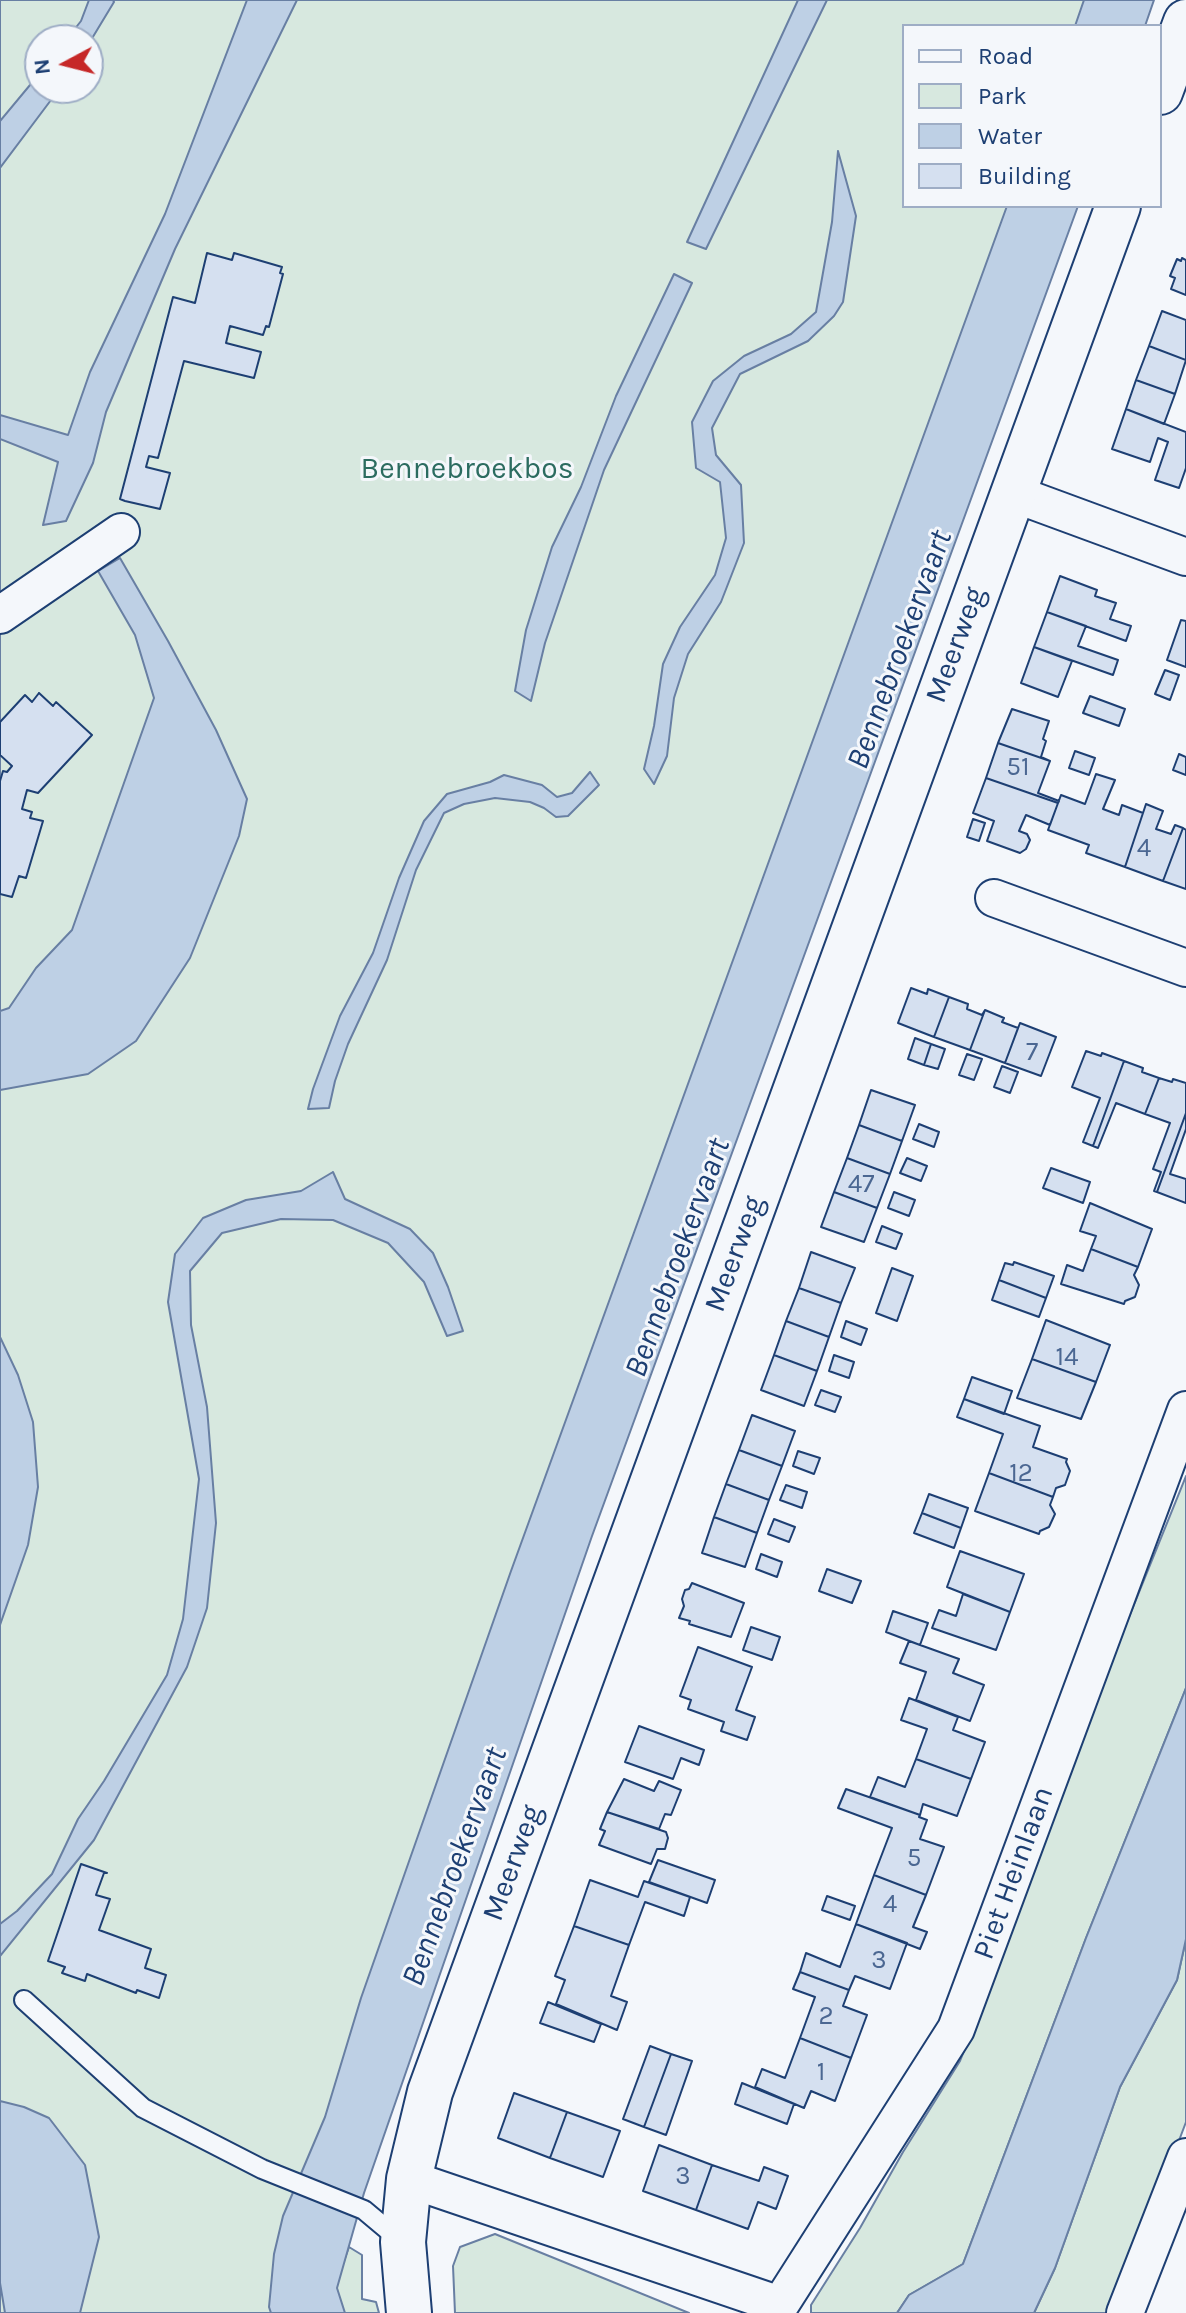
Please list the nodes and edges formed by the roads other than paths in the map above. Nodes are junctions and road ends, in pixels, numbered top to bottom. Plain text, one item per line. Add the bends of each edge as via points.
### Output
1 (1186, 22) edge
2 (1162, 87) edge
3 (1117, 208) edge
4 (1012, 493) junction
5 (121, 532) dead end
6 (1186, 557) edge
7 (0, 615) edge
8 (994, 898) dead end
9 (1186, 968) edge
10 (1186, 1410) edge
11 (24, 2000) dead end
12 (1186, 2157) edge
13 (409, 2179) junction
14 (403, 2242) junction
15 (780, 2309) edge
16 (409, 2313) edge
17 (1125, 2313) edge

1 - 2 street
3 - 4 street, Meerweg
4 - 6 street
4 - 13 street, Meerweg via 430,2092
5 - 7 street
8 - 9 street
10 - 15 street, Piet Heinlaan via 956,2029
11 - 14 lane via 143,2108 262,2169 364,2210
12 - 17 street
13 - 14 street, Meerweg
13 - 15 street
14 - 16 street, Meerweg

